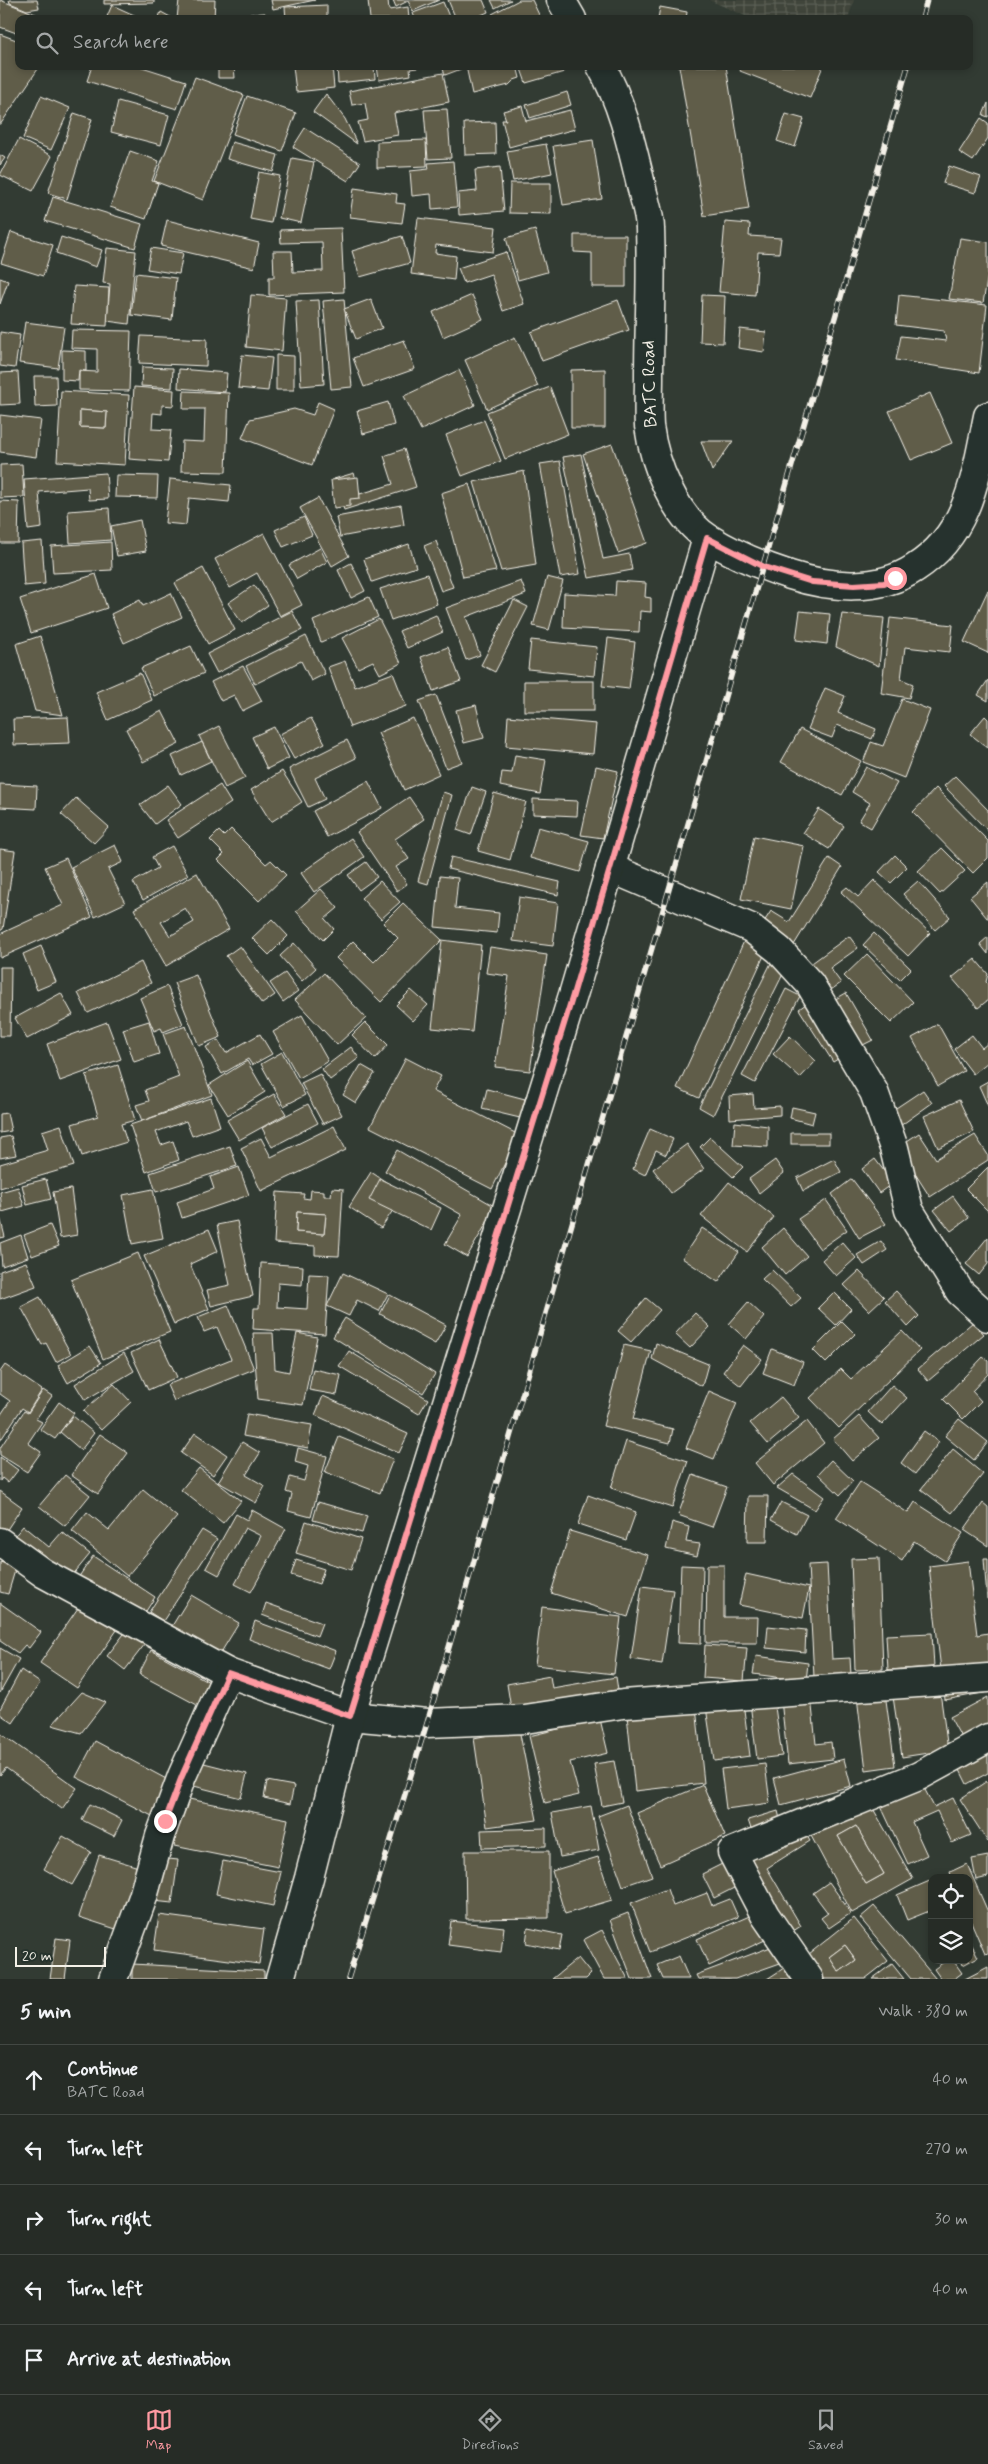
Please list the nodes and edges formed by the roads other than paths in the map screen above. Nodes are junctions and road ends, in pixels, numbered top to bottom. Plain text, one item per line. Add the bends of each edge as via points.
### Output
1 (561, 0) edge
2 (570, 15) edge
3 (603, 70) edge
4 (988, 416) edge
5 (707, 538) junction
6 (610, 868) junction
7 (988, 1317) edge
8 (0, 1542) edge
9 (228, 1673) junction
10 (988, 1678) edge
11 (350, 1716) junction
12 (988, 1738) edge
13 (113, 1979) edge
14 (280, 1979) edge
15 (809, 1979) edge

1 - 2 street
3 - 5 street, BATC Road via 613,87 630,138 650,226 650,426 662,473 680,511
4 - 5 street, BATC Road via 975,477 956,529 930,558 907,574 884,583 812,582 764,567
5 - 6 street
6 - 7 street via 750,928 779,950 810,984 874,1092 894,1148 909,1210 960,1292
6 - 11 street
8 - 9 street via 43,1573
9 - 11 street
9 - 13 street via 182,1776
10 - 11 street via 623,1704 526,1719 427,1723
11 - 14 street via 310,1878
12 - 15 street via 920,1776 732,1852 765,1914

